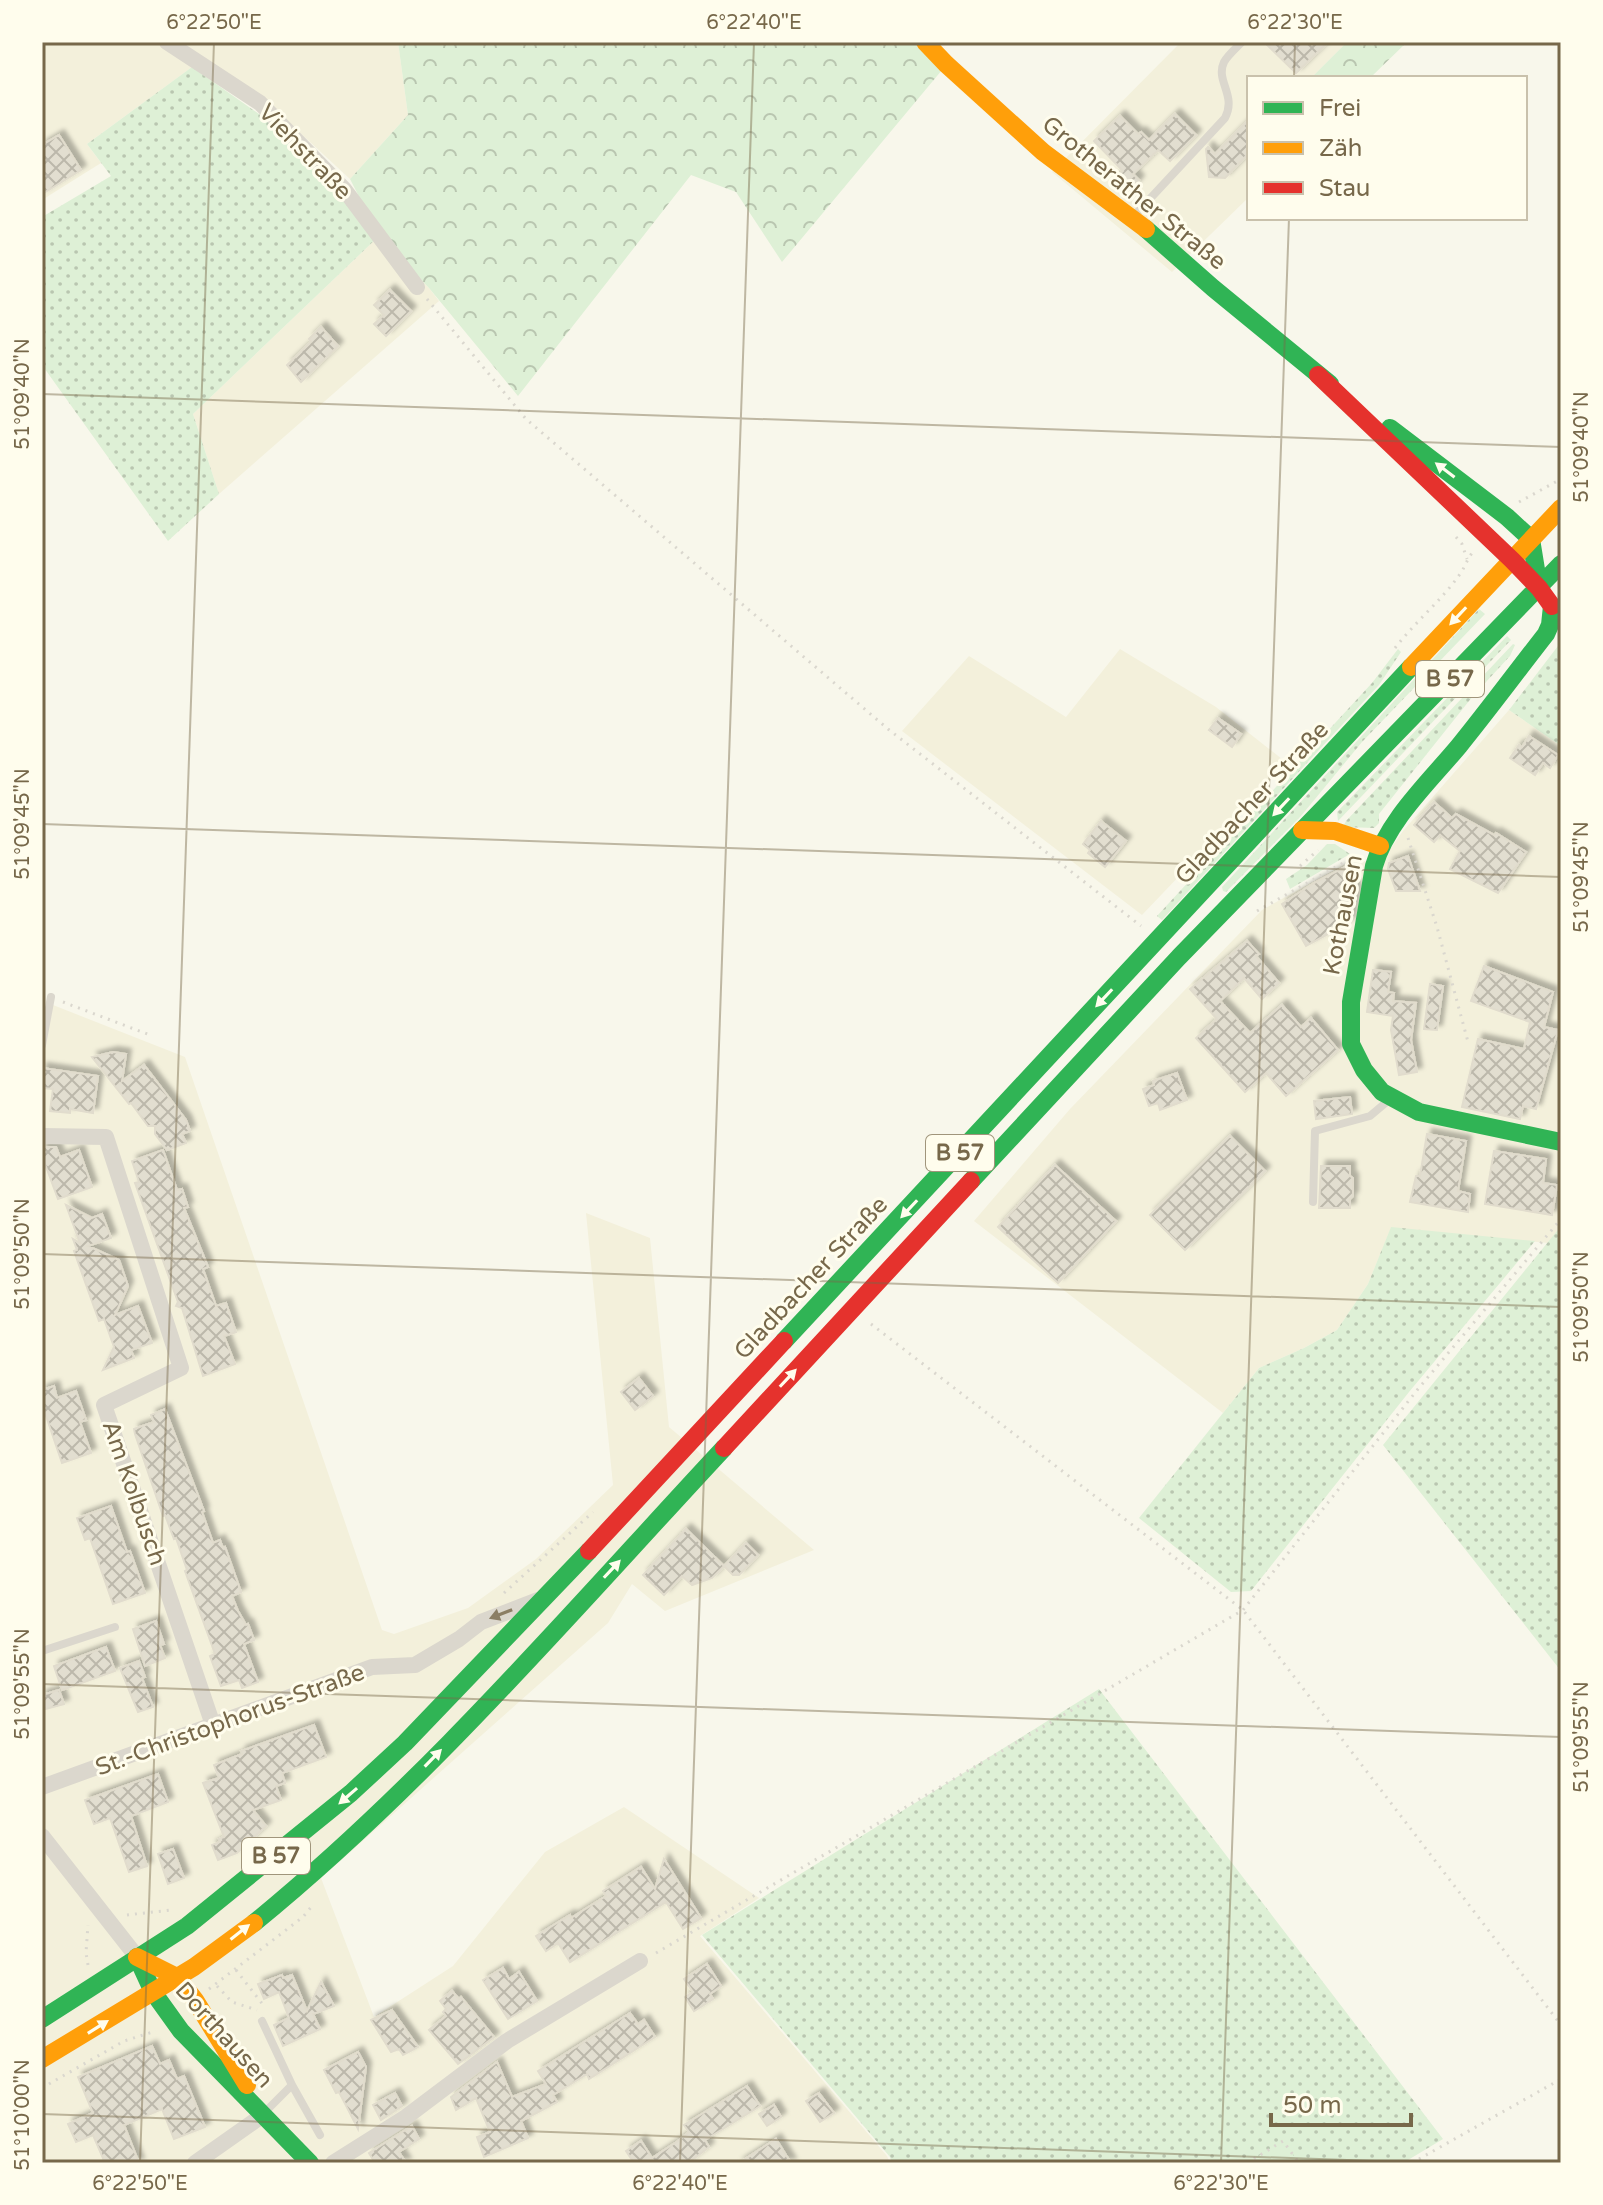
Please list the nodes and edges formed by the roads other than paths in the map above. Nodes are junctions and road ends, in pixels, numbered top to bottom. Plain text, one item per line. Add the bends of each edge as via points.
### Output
1 (167, 42) edge
2 (925, 42) edge
3 (1242, 42) edge
4 (1133, 218) junction
5 (417, 287) road end
6 (1318, 375) junction
7 (1561, 508) edge
8 (1531, 539) junction
9 (1512, 560) junction
10 (1561, 564) edge
11 (1539, 588) junction
12 (1557, 608) edge
13 (1302, 830) junction
14 (1373, 844) junction
15 (51, 997) road end
16 (42, 1045) edge
17 (1393, 1097) junction
18 (42, 1136) edge
19 (1561, 1142) edge
20 (1313, 1202) dead end
21 (547, 1597) junction
22 (115, 1627) dead end
23 (42, 1651) edge
24 (213, 1725) junction
25 (42, 1787) edge
26 (42, 1836) edge
27 (137, 1957) junction
28 (640, 1961) road end
29 (177, 1977) junction
30 (153, 1992) junction
31 (262, 2016) road end
32 (42, 2019) edge
33 (42, 2059) edge
34 (292, 2085) junction
35 (263, 2115) junction
36 (320, 2135) dead end
37 (195, 2163) edge
38 (310, 2163) edge
39 (333, 2163) edge

1 - 5 street, Viehstraße via 260,103 344,189
2 - 4 main road, Grotherather Straße via 1043,152
3 - 4 lane via 1223,66 1230,102 1225,118
4 - 6 main road, Grotherather Straße
8 -> 6 main road, Grotherather Straße
6 - 9 main road, Grotherather Straße
7 - 8 main road, Gladbacher Straße / B 57
8 - 9 main road, Gladbacher Straße / B 57
8 - 11 main road
9 - 11 main road, Grotherather Straße
9 -> 21 main road, Gladbacher Straße / B 57
10 - 11 main road, B 57
11 - 12 main road, Kothausen
11 - 13 main road, B 57
12 - 14 main road, Kothausen via 1546,634 1470,732
13 - 14 main road via 1335,831
29 -> 13 main road, B 57 via 302,1882 407,1785
14 - 17 main road, Kothausen via 1374,866 1351,1002 1351,1044 1364,1070
15 - 16 lane
17 - 19 main road, Kothausen via 1419,1112
17 - 20 lane via 1370,1116 1315,1131
18 - 24 street, Am Kolbusch via 106,1137 181,1368 104,1405
21 -> 24 street, St.-Christophorus-Straße via 481,1622 415,1665 372,1667
21 -> 27 main road, Gladbacher Straße / B 57 via 351,1793 211,1908
22 - 23 lane
24 - 25 street, St.-Christophorus-Straße
26 - 27 street
27 - 29 main road, Dorthausen
27 - 30 main road, Dorthausen
27 - 32 main road, Gladbacher Straße / B 57
28 - 39 street via 507,2041 406,2117
29 - 30 main road, B 57
29 - 35 main road, Dorthausen
33 -> 30 main road, B 57
30 - 35 main road, Dorthausen via 181,2031
31 - 34 lane, Dorthausen
34 - 35 lane, Dorthausen
34 - 36 lane, Dorthausen
35 - 37 street
35 - 38 main road, Dorthausen

